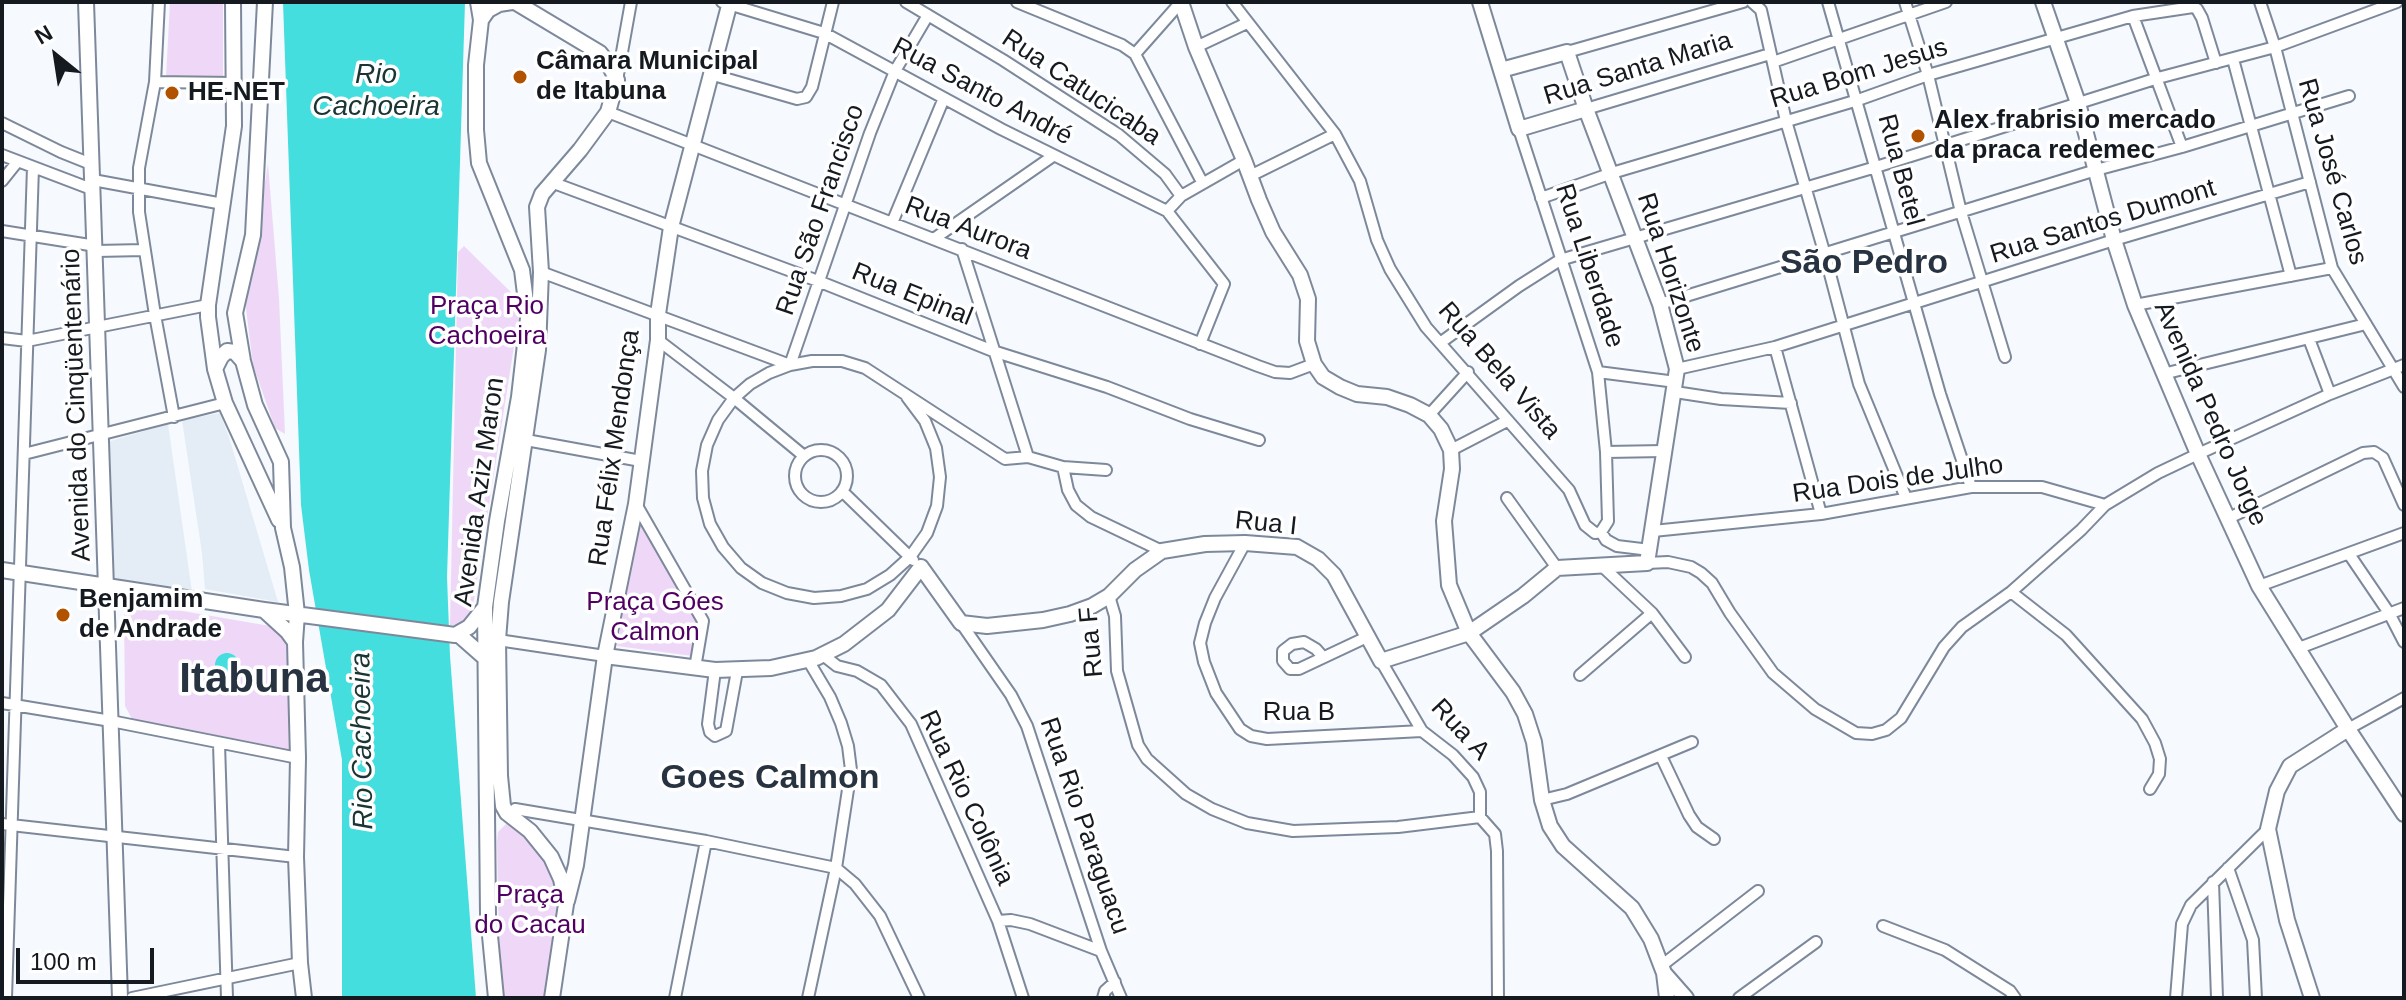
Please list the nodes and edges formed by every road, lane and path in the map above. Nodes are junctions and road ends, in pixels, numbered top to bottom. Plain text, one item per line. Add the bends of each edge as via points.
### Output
1 (86, 2) edge
2 (159, 2) edge
3 (233, 2) edge
4 (265, 2) edge
5 (478, 2) edge
6 (514, 2) edge
7 (631, 2) edge
8 (833, 2) edge
9 (906, 2) edge
10 (1017, 2) edge
11 (1181, 2) edge
12 (1232, 2) edge
13 (1480, 2) edge
14 (1743, 2) edge
15 (1752, 2) edge
16 (1828, 2) edge
17 (1905, 2) edge
18 (1946, 2) edge
19 (2043, 2) edge
20 (2260, 2) edge
21 (2397, 2) edge
22 (727, 3) edge
23 (928, 15) junction
24 (1909, 15) junction
25 (2133, 16) junction
26 (481, 20) junction
27 (1247, 23) junction
28 (824, 33) junction
29 (1840, 38) junction
30 (2055, 38) junction
31 (1196, 47) junction
32 (2275, 47) junction
33 (1567, 52) junction
34 (1135, 54) junction
35 (1772, 58) junction
36 (2233, 59) junction
37 (2216, 63) junction
38 (1501, 70) junction
39 (895, 71) junction
40 (710, 74) junction
41 (1928, 75) junction
42 (2158, 78) junction
43 (617, 80) junction
44 (155, 82) junction
45 (235, 83) junction
46 (2349, 96) dead end
47 (944, 98) junction
48 (1858, 100) junction
49 (2078, 103) junction
50 (1586, 109) junction
51 (608, 112) junction
52 (2293, 113) junction
53 (1786, 121) junction
54 (2, 123) edge
55 (2252, 125) junction
56 (1519, 129) junction
57 (1335, 134) junction
58 (692, 145) junction
59 (1944, 145) junction
60 (2182, 147) junction
61 (2, 155) edge
62 (1053, 156) junction
63 (1244, 160) junction
64 (18, 161) junction
65 (91, 164) junction
66 (33, 167) junction
67 (1876, 167) junction
68 (2096, 170) junction
69 (1612, 173) junction
70 (1250, 176) junction
71 (2, 181) edge
72 (551, 182) junction
73 (1202, 182) junction
74 (2310, 182) junction
75 (94, 185) junction
76 (1806, 187) junction
77 (138, 189) junction
78 (2270, 194) junction
79 (1181, 196) junction
80 (1541, 198) junction
81 (223, 204) junction
82 (844, 206) junction
83 (1167, 211) junction
84 (1961, 212) junction
85 (892, 223) junction
86 (671, 227) junction
87 (2, 231) edge
88 (1895, 234) junction
89 (31, 236) junction
90 (1635, 237) junction
91 (935, 238) junction
92 (2114, 240) junction
93 (96, 249) junction
94 (962, 249) junction
95 (144, 250) junction
96 (1825, 255) junction
97 (1560, 260) junction
98 (2332, 268) junction
99 (541, 272) junction
100 (2291, 276) junction
101 (818, 281) junction
102 (1982, 282) junction
103 (1914, 303) junction
104 (1660, 304) junction
105 (2135, 305) junction
106 (208, 311) junction
107 (235, 313) junction
108 (658, 314) junction
109 (155, 315) junction
110 (1843, 324) junction
111 (2366, 324) junction
112 (98, 328) junction
113 (2, 338) edge
114 (2309, 339) junction
115 (658, 340) junction
116 (27, 341) junction
117 (1440, 343) junction
118 (1200, 344) junction
119 (1775, 347) junction
120 (993, 351) junction
121 (2005, 357) dead end
122 (243, 361) junction
123 (1314, 364) junction
124 (790, 365) junction
125 (2399, 367) edge
126 (215, 369) junction
127 (1468, 372) junction
128 (1598, 372) junction
129 (2163, 374) junction
130 (1676, 381) junction
131 (2404, 387) edge
132 (2330, 394) junction
133 (907, 397) junction
134 (734, 398) junction
135 (225, 403) junction
136 (1791, 403) junction
137 (1429, 415) junction
138 (174, 417) junction
139 (1507, 421) junction
140 (102, 436) junction
141 (526, 440) junction
142 (1259, 440) dead end
143 (1451, 450) junction
144 (1664, 451) junction
145 (1606, 452) junction
146 (24, 454) junction
147 (2198, 454) junction
148 (804, 456) junction
149 (1028, 457) junction
150 (641, 461) junction
151 (1063, 467) junction
152 (1106, 470) dead end
153 (1971, 487) junction
154 (842, 491) junction
155 (1507, 498) dead end
156 (1906, 498) junction
157 (636, 504) junction
158 (2105, 505) junction
159 (2404, 505) edge
160 (1821, 514) junction
161 (2229, 518) junction
162 (283, 528) junction
163 (1653, 531) junction
164 (1601, 532) junction
165 (2404, 533) edge
166 (1245, 543) junction
167 (1162, 551) junction
168 (2349, 554) junction
169 (1648, 557) junction
170 (916, 562) junction
171 (1602, 566) junction
172 (1557, 568) junction
173 (2, 570) edge
174 (21, 573) junction
175 (107, 586) junction
176 (2259, 586) junction
177 (2011, 592) junction
178 (1109, 596) junction
179 (485, 607) junction
180 (2404, 608) edge
181 (264, 610) junction
182 (1652, 613) junction
183 (2389, 613) junction
184 (297, 614) junction
185 (961, 623) junction
186 (1469, 633) junction
187 (457, 635) junction
188 (1367, 637) junction
189 (498, 640) junction
190 (295, 642) junction
191 (2404, 642) edge
192 (2299, 648) junction
193 (605, 656) junction
194 (484, 657) junction
195 (1323, 657) dead end
196 (1685, 657) dead end
197 (816, 658) junction
198 (1381, 661) junction
199 (695, 668) junction
200 (715, 670) junction
201 (737, 671) junction
202 (1580, 675) dead end
203 (2404, 698) edge
204 (2, 703) edge
205 (16, 706) junction
206 (111, 721) junction
207 (2348, 729) junction
208 (1422, 731) junction
209 (1692, 742) dead end
210 (219, 744) junction
211 (1661, 756) junction
212 (298, 758) junction
213 (2150, 789) dead end
214 (2398, 793) edge
215 (1542, 800) junction
216 (513, 813) junction
217 (2404, 814) edge
218 (1480, 817) junction
219 (583, 820) junction
220 (7, 825) edge
221 (2268, 829) junction
222 (115, 838) junction
223 (1714, 839) dead end
224 (706, 841) junction
225 (486, 846) junction
226 (222, 850) junction
227 (296, 857) junction
228 (836, 868) junction
229 (2228, 868) junction
230 (2213, 882) junction
231 (1758, 891) dead end
232 (566, 904) junction
233 (998, 921) junction
234 (1883, 926) dead end
235 (1816, 942) dead end
236 (1101, 951) junction
237 (300, 963) junction
238 (1663, 969) junction
239 (225, 979) junction
240 (1115, 982) junction
241 (4, 994) edge
242 (120, 998) edge
243 (132, 998) edge
244 (227, 998) edge
245 (304, 998) edge
246 (496, 998) edge
247 (552, 998) edge
248 (675, 998) edge
249 (808, 998) edge
250 (919, 998) edge
251 (1023, 998) edge
252 (1103, 998) edge
253 (1121, 998) edge
254 (1498, 998) edge
255 (1667, 998) edge
256 (1686, 998) edge
257 (1739, 998) edge
258 (2015, 998) edge
259 (2176, 998) edge
260 (2217, 998) edge
261 (2256, 998) edge
262 (2312, 998) edge

1 - 65 main road, Avenida do Cinqüentenário
2 - 44 street
3 - 45 main road
4 - 107 main road via 254,221
5 - 26 main road, Avenida Aziz Maron
6 - 26 main road via 499,4
6 - 43 main road via 600,53
7 - 43 street
8 - 28 street
9 - 23 street, Rua Catucicaba
10 - 34 street
11 - 31 main road
11 - 34 street
12 - 27 street, Rua Bela Vista
13 - 38 main road, Rua Liberdade
14 - 33 street
15 - 35 street via 1761,10
16 - 29 street, Rua Betel
17 - 24 street
18 - 24 street, Rua Santa Maria
19 - 30 main road, Avenida Pedro Jorge
20 - 32 street, Rua José Carlos
21 - 32 street
22 - 28 street, Rua Santo André
22 - 40 main road, Rua Félix Mendonça
23 - 39 street, Rua São Francisco
23 - 79 street, Rua Catucicaba via 1119,135 1165,174
24 - 29 street, Rua Santa Maria
24 - 41 street
25 - 30 street, Rua Bom Jesus
25 - 37 street, Rua Bom Jesus via 2193,7 2200,13
25 - 42 street
26 - 179 main road, Avenida Aziz Maron via 476,65 479,163 522,270 528,318
27 - 31 street
27 - 57 street, Rua Bela Vista
28 - 39 street, Rua Santo André
28 - 40 street via 806,97 797,99
29 - 35 street, Rua Santa Maria
29 - 48 street, Rua Betel
30 - 41 street, Rua Bom Jesus
30 - 49 main road, Avenida Pedro Jorge
31 - 63 main road
32 - 36 street
32 - 52 street, Rua José Carlos
33 - 38 main road
33 - 50 main road, Rua Horizonte
34 - 73 street
35 - 50 street, Rua Santa Maria
35 - 53 street
36 - 37 street
36 - 55 street
37 - 42 street
38 - 56 main road, Rua Liberdade
39 - 47 street, Rua Santo André
39 - 82 street, Rua São Francisco
40 - 58 main road, Rua Félix Mendonça
41 - 48 street, Rua Bom Jesus
41 - 59 street
42 - 49 street
42 - 60 street
43 - 51 main road
44 - 45 street
44 - 77 street
45 - 81 main road
46 - 52 street
47 - 62 street, Rua Santo André
47 - 85 street
48 - 53 street, Rua Bom Jesus
48 - 67 street, Rua Betel
49 - 59 street
49 - 68 main road, Avenida Pedro Jorge
50 - 56 main road, Rua Santa Maria
50 - 69 main road, Rua Horizonte
51 - 58 street, Rua Aurora
51 - 72 main road, Avenida Aziz Maron
52 - 55 street
52 - 74 street, Rua José Carlos
53 - 69 street, Rua Bom Jesus
53 - 76 street
54 - 65 street
55 - 60 street
55 - 78 street
56 - 80 street, Rua Liberdade
57 - 70 street
57 - 117 street, Rua Bela Vista via 1360,181 1390,269
58 - 82 street, Rua Aurora
58 - 86 main road, Rua Félix Mendonça
59 - 67 street
59 - 84 street
60 - 68 street
61 - 64 street
62 - 83 street, Rua Santo André
62 - 91 street
63 - 70 main road
63 - 73 street
64 - 66 street
64 - 71 street
65 - 75 main road, Avenida do Cinqüentenário
66 - 75 street
66 - 89 street
67 - 76 street
67 - 88 street, Rua Betel
68 - 84 street
68 - 92 main road, Avenida Pedro Jorge
69 - 80 street, Rua Bom Jesus
69 - 90 main road, Rua Horizonte
70 - 123 main road via 1273,232 1300,275 1308,299 1307,341
72 - 86 street, Rua Epinal
72 - 99 main road, Avenida Aziz Maron via 537,207
73 - 79 street
74 - 78 street, Rua Santos Dumont
74 - 98 street, Rua José Carlos
75 - 77 street
75 - 93 main road, Avenida do Cinqüentenário
76 - 90 street
76 - 96 street
77 - 81 street
77 - 95 street
78 - 92 street, Rua Santos Dumont
78 - 100 street
79 - 83 street
80 - 97 street, Rua Liberdade
81 - 106 main road
82 - 85 street, Rua Aurora
82 - 101 street, Rua São Francisco
83 - 118 street, Rua Santo André via 1224,284
84 - 88 street
84 - 102 street
85 - 91 street, Rua Aurora
86 - 101 street, Rua Epinal
86 - 108 main road, Rua Félix Mendonça
87 - 89 street
88 - 96 street
88 - 103 street, Rua Betel
89 - 93 street
89 - 116 street
90 - 97 street
90 - 104 main road, Rua Horizonte
91 - 94 street, Rua Aurora
92 - 102 street, Rua Santos Dumont
92 - 105 main road, Avenida Pedro Jorge
93 - 95 street
93 - 112 main road, Avenida do Cinqüentenário
94 - 118 street, Rua Aurora
94 - 120 street
95 - 109 street
96 - 104 street
96 - 110 street
97 - 117 street
97 - 128 street, Rua Liberdade
98 - 100 street
98 - 111 street, Rua José Carlos
99 - 108 street
99 - 141 main road, Avenida Aziz Maron
100 - 105 street
101 - 120 street, Rua Epinal
101 - 124 street, Rua São Francisco
102 - 103 street, Rua Santos Dumont
102 - 121 street
103 - 110 street, Rua Santos Dumont
103 - 153 street, Rua Betel
104 - 130 main road, Rua Horizonte
105 - 129 main road, Avenida Pedro Jorge
106 - 107 main road via 216,323
106 - 109 street
106 - 126 main road
107 - 122 main road
108 - 115 main road, Rua Félix Mendonça
108 - 124 street
109 - 112 street
109 - 138 street
110 - 119 street, Rua Santos Dumont
110 - 156 street via 1859,384
111 - 114 street
111 - 125 street, Rua José Carlos
112 - 116 street
112 - 140 main road, Avenida do Cinqüentenário
113 - 116 street
114 - 129 street
114 - 132 street
115 - 134 street
115 - 150 main road, Rua Félix Mendonça
116 - 146 street
117 - 127 street, Rua Bela Vista
118 - 123 street, Rua Aurora via 1275,372
119 - 130 street, Rua Santos Dumont
119 - 136 street
120 - 142 street, Rua Epinal
120 - 149 street
122 - 126 main road via 227,351
122 - 162 main road via 255,405 281,462
123 - 137 main road via 1340,387 1387,397
124 - 133 street via 842,361 891,382
124 - 134 street
125 - 131 street, Rua José Carlos
125 - 132 street
126 - 135 main road
127 - 137 street
127 - 139 street, Rua Bela Vista
128 - 130 street, Rua Santos Dumont
128 - 145 street, Rua Liberdade
129 - 147 main road, Avenida Pedro Jorge
130 - 136 street via 1721,399
130 - 144 main road, Rua Horizonte
132 - 147 street
133 - 149 street via 1005,459
133 - 170 street via 925,421 940,477 937,506
134 - 148 street
134 - 170 street via 707,445 703,498 710,524 741,568 762,583 814,598 867,589
135 - 138 street
135 - 162 main road
136 - 160 street
137 - 143 main road
138 - 140 street
139 - 143 street
139 - 164 street, Rua Bela Vista via 1569,490 1590,531
140 - 146 street
140 - 175 main road, Avenida do Cinqüentenário
141 - 150 street
141 - 189 main road, Avenida Aziz Maron
143 - 186 main road via 1446,557 1449,585
144 - 145 street
144 - 163 main road, Rua Horizonte
145 - 164 street, Rua Liberdade via 1608,521
146 - 174 street
147 - 158 street
147 - 161 main road, Avenida Pedro Jorge
148 - 154 street via 821,450 839,456 847,473
148 - 154 street via 795,471 803,495 828,501
149 - 151 street
150 - 157 main road, Rua Félix Mendonça
151 - 152 street
151 - 167 street via 1076,505
153 - 156 street, Rua Dois de Julho
153 - 158 street, Rua Dois de Julho via 2042,487
154 - 170 street
155 - 172 street
156 - 160 street, Rua Dois de Julho
157 - 193 main road, Rua Félix Mendonça
157 - 199 street via 703,621
158 - 177 street
159 - 161 street via 2383,458 2374,452
160 - 163 street, Rua Dois de Julho
161 - 176 main road, Avenida Pedro Jorge
162 - 184 main road
163 - 169 main road, Rua Horizonte
164 - 169 street via 1617,546
165 - 168 street
166 - 167 main road, Rua I
166 - 188 main road, Rua I via 1297,547 1318,559 1334,575
166 - 208 street, Rua B via 1215,598 1200,643 1216,693 1240,729 1267,739
167 - 178 main road, Rua F
168 - 176 street
168 - 183 street
169 - 171 main road
169 - 177 street via 1701,573 1773,673 1815,709 1856,733 1886,730 1901,718 1944,647 1962,627
170 - 185 main road, Rua Rio Paraguacu
170 - 197 main road via 888,610 867,629
171 - 172 main road
171 - 182 street
172 - 186 main road
173 - 174 main road
174 - 175 main road
174 - 205 street
175 - 181 main road
175 - 206 main road, Avenida do Cinqüentenário
176 - 192 main road, Avenida Pedro Jorge
177 - 213 street via 2066,635 2142,719 2160,759
178 - 185 main road via 1043,620
178 - 218 street, Rua F via 1117,671 1138,745 1186,794 1247,823 1293,831
179 - 187 main road
179 - 194 main road, Avenida Aziz Maron
180 - 183 street
181 - 184 main road
181 - 190 main road
182 - 196 street
182 - 202 street
183 - 191 street
183 - 192 street
184 - 187 main road
184 - 190 main road
185 - 236 street, Rua Rio Paraguacu via 1027,726
186 - 198 main road
186 - 215 main road via 1525,714
187 - 194 main road
188 - 195 street
188 - 198 main road, Rua A
189 - 193 street
189 - 216 main road, Avenida Aziz Maron via 501,791 503,806
190 - 212 main road
192 - 207 main road, Avenida Pedro Jorge
193 - 199 main road
193 - 219 main road, Rua Félix Mendonça
194 - 225 main road, Avenida Aziz Maron
197 - 201 main road
197 - 228 street via 848,746 851,770
197 - 233 street, Rua Rio Colônia via 857,671 881,685 898,704
198 - 208 street, Rua A
199 - 200 main road
200 - 201 main road
200 - 201 street via 708,724 715,736 726,731
203 - 207 street
204 - 205 street
205 - 206 street
205 - 220 street
206 - 210 street
206 - 222 main road, Avenida do Cinqüentenário
207 - 214 main road, Avenida Pedro Jorge
207 - 221 main road via 2290,766 2277,791
208 - 218 street, Rua A via 1473,777 1480,792
209 - 211 street
210 - 212 street
210 - 226 street
211 - 215 street
211 - 223 street via 1689,815
212 - 227 main road
214 - 217 main road, Avenida Pedro Jorge
215 - 238 main road via 1563,846 1632,908
216 - 219 street
216 - 225 main road via 496,823
216 - 232 main road via 551,857
218 - 254 street, Rua A via 1495,834 1497,851
219 - 224 street
219 - 232 main road, Rua Félix Mendonça
220 - 222 street
220 - 241 street
221 - 229 street
221 - 262 main road via 2287,920
222 - 226 street
222 - 242 main road, Avenida do Cinqüentenário
224 - 228 street
224 - 248 street
225 - 246 main road, Avenida Aziz Maron
226 - 227 street
226 - 239 street
227 - 237 main road
228 - 249 street
228 - 250 street via 880,916
229 - 230 street
229 - 261 street via 2253,940
230 - 259 street via 2191,905 2182,924
230 - 260 street
231 - 238 street
232 - 247 main road
233 - 236 street via 1030,924
233 - 251 street, Rua Rio Colônia
234 - 258 street via 1945,950
235 - 257 street
236 - 240 street, Rua Rio Paraguacu
237 - 239 street
237 - 245 main road
238 - 255 main road
238 - 256 main road
239 - 243 street
239 - 244 street
240 - 252 street
240 - 253 street, Rua Rio Paraguacu

